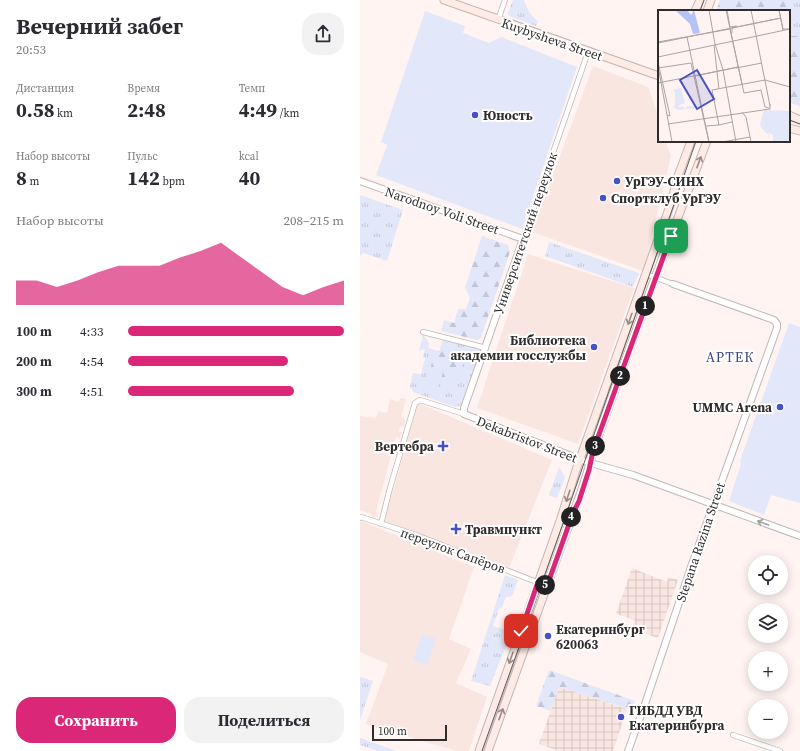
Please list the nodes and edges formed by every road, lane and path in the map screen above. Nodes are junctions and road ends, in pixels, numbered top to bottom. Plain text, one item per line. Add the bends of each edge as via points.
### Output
1 (444, 0) edge
2 (505, 0) edge
3 (700, 0) edge
4 (711, 0) edge
5 (695, 10) edge
6 (707, 10) edge
7 (498, 20) junction
8 (588, 52) junction
9 (658, 76) edge
10 (790, 115) edge
11 (800, 120) edge
12 (790, 128) edge
13 (800, 131) edge
14 (691, 142) edge
15 (707, 142) edge
16 (360, 181) edge
17 (523, 239) junction
18 (646, 274) junction
19 (655, 278) junction
20 (673, 284) joint
21 (423, 332) dead end
22 (486, 348) junction
23 (464, 414) junction
24 (580, 459) junction
25 (591, 463) junction
26 (713, 504) junction
27 (360, 518) edge
28 (381, 524) junction
29 (800, 536) edge
30 (538, 582) junction
31 (547, 586) junction
32 (733, 735) dead end
33 (478, 751) edge
34 (488, 751) edge
35 (628, 751) edge
36 (780, 751) edge

1 - 7 main road, Kuybysheva Street
2 - 7 street
3 - 5 main road
4 - 6 main road
7 - 8 main road, Kuybysheva Street
8 - 9 main road, Kuybysheva Street
8 - 17 street, Университетский переулок
10 - 11 main road
12 - 13 main road
14 - 18 main road
19 -> 15 main road
16 - 17 street, Narodnoy Voli Street
17 - 22 street, Университетский переулок
18 - 19 street
18 -> 24 main road
19 - 20 street
19 - 25 main road via 593,451
20 - 26 street, Stepana Razina Street via 774,320 777,324
21 - 22 street
22 - 23 street, Университетский переулок
23 - 24 street, Dekabristov Street
23 - 28 street via 420,400 415,404
24 - 25 street, Dekabristov Street
24 -> 30 main road
25 - 26 street, Dekabristov Street via 633,475
25 - 31 main road
29 -> 26 street
26 - 35 street, Stepana Razina Street
27 - 28 street, переулок Сапёров
28 - 30 street, переулок Сапёров
30 - 31 street, переулок Сапёров
30 -> 33 main road
34 -> 31 main road
32 - 36 street

